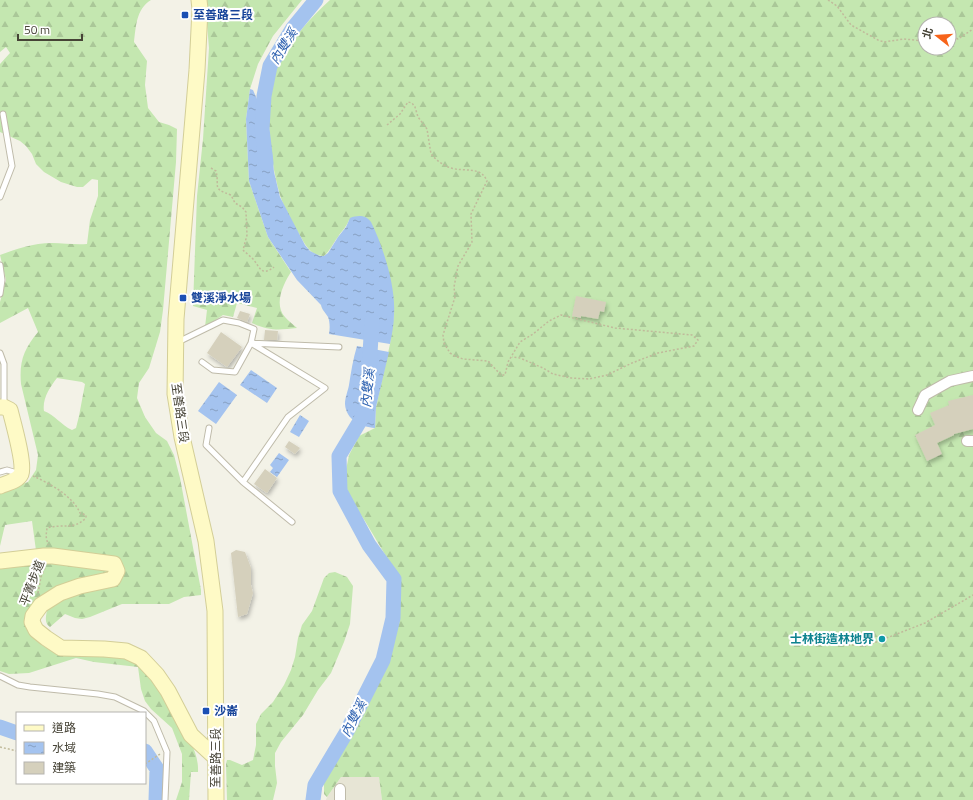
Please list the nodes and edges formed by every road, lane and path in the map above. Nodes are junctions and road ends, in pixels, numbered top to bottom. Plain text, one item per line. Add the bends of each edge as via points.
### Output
1 (199, 0) edge
2 (828, 0) edge
3 (973, 28) edge
4 (957, 39) edge
5 (917, 40) edge
6 (3, 114) dead end
7 (387, 125) dead end
8 (211, 168) dead end
9 (0, 197) edge
10 (0, 265) edge
11 (274, 267) dead end
12 (0, 294) edge
13 (176, 343) junction
14 (251, 343) junction
15 (339, 346) dead end
16 (0, 353) edge
17 (512, 357) junction
18 (202, 362) dead end
19 (973, 376) edge
20 (2, 407) edge
21 (918, 410) dead end
22 (209, 428) dead end
23 (0, 472) edge
24 (21, 474) junction
25 (243, 482) junction
26 (0, 486) edge
27 (292, 522) dead end
28 (51, 552) junction
29 (0, 561) edge
30 (973, 595) edge
31 (37, 599) dead end
32 (820, 643) dead end
33 (0, 676) edge
34 (145, 712) edge
35 (146, 713) edge
36 (0, 747) edge
37 (16, 751) edge
38 (157, 756) dead end
39 (216, 758) junction
40 (146, 763) edge
41 (340, 789) dead end
42 (165, 800) edge
43 (216, 800) edge
44 (340, 800) edge

1 - 13 street, 至善路三段 via 197,70
2 - 5 path via 837,6 851,24 878,40
3 - 4 path
6 - 9 lane via 12,166
7 - 17 path via 400,114 408,102 412,103 427,129 431,154 450,168 479,172 485,176 487,181 471,214 472,242 458,266 455,297 444,343 455,356 488,361 501,375 504,375
8 - 11 path via 216,171 219,191 231,195 235,203 246,212 247,235 243,250 260,270
10 - 12 lane
13 - 14 lane via 223,320 254,329
13 - 39 street, 至善路三段 via 175,394 206,541 215,611
14 - 15 lane
14 - 18 lane via 235,372 213,370
14 - 25 lane via 325,388 288,416
16 - 20 lane via 4,364
17 - 17 path via 520,358 552,374 589,379 607,375 658,353 694,346 698,340 692,335 616,328 560,315 520,342
19 - 21 street via 950,381 925,395
20 - 24 street via 10,410 22,462
22 - 25 lane via 206,445
23 - 24 lane via 7,470
24 - 26 street via 15,480
24 - 28 path, 平菁步道 via 34,476 64,494 80,513 86,515 80,524 75,526 56,525 47,528 46,536
25 - 27 lane
28 - 29 street via 44,556
28 - 31 path, 平菁步道 via 41,577
28 - 39 street via 114,564 117,570 113,579 80,586 60,593 41,604 33,616 32,622 36,630 61,648 126,651 141,658 157,674 191,735
30 - 32 path via 925,623 866,646
33 - 34 lane via 18,685 115,698
35 - 42 lane via 154,721 167,752
36 - 37 path
38 - 40 path
39 - 43 street, 至善路三段
41 - 44 street

